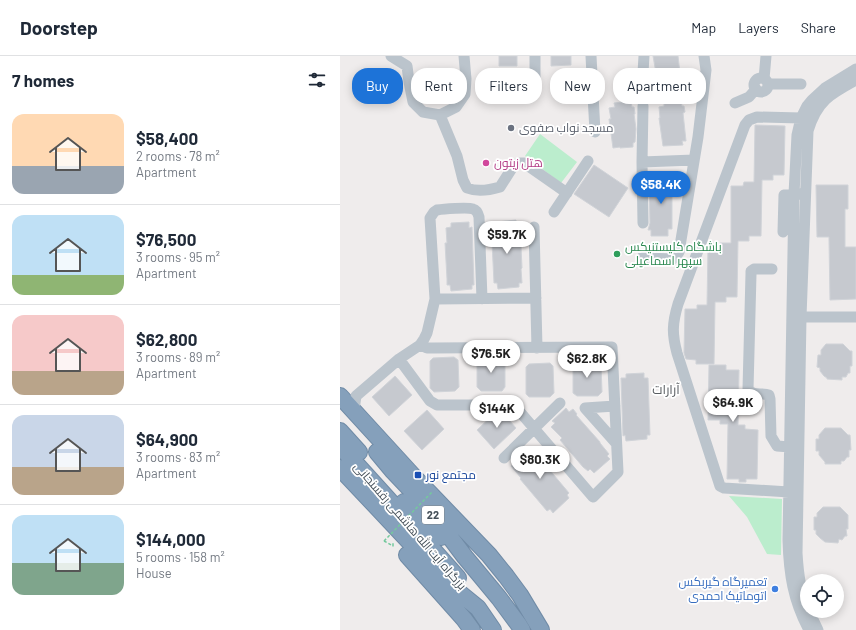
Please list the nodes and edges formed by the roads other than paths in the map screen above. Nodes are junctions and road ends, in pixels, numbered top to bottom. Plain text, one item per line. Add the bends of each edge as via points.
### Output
1 (391, 56) edge
2 (535, 56) edge
3 (591, 56) edge
4 (644, 56) edge
5 (704, 56) edge
6 (766, 56) edge
7 (462, 58) edge
8 (535, 68) edge
9 (643, 68) edge
10 (856, 69) edge
11 (856, 80) edge
12 (766, 82) junction
13 (801, 84) dead end
14 (735, 103) dead end
15 (643, 106) dead end
16 (440, 115) junction
17 (801, 118) junction
18 (595, 132) dead end
19 (694, 160) junction
20 (588, 161) dead end
21 (642, 162) junction
22 (567, 193) junction
23 (799, 194) junction
24 (554, 212) dead end
25 (643, 222) dead end
26 (534, 227) dead end
27 (783, 232) dead end
28 (643, 256) dead end
29 (772, 269) dead end
30 (536, 298) junction
31 (435, 299) junction
32 (482, 299) junction
33 (801, 317) junction
34 (856, 317) edge
35 (420, 345) junction
36 (537, 348) junction
37 (399, 359) junction
38 (340, 393) edge
39 (347, 403) edge
40 (560, 403) dead end
41 (615, 406) junction
42 (534, 429) junction
43 (340, 431) edge
44 (616, 443) junction
45 (340, 446) edge
46 (793, 450) junction
47 (504, 458) dead end
48 (340, 468) edge
49 (340, 484) edge
50 (789, 492) junction
51 (443, 507) junction
52 (465, 557) junction
53 (800, 581) edge
54 (478, 608) junction
55 (812, 618) edge
56 (520, 627) edge
57 (472, 630) edge
58 (493, 630) edge
59 (541, 630) edge
60 (809, 630) edge
61 (818, 630) edge

1 - 16 street via 407,66 413,102 423,112
2 - 8 street
3 - 18 street
4 - 9 street
5 - 19 street via 706,70
6 - 12 street
7 - 16 street via 466,79 465,94 456,107
10 - 17 street via 825,88 807,106
11 - 23 street via 824,101 810,122
12 - 13 street
12 - 14 street via 767,89 764,92 756,89 749,97
15 - 21 street
16 - 22 street via 467,188 472,190 500,187 514,165 524,163
17 - 23 street via 797,135
17 - 50 street via 757,117 745,125 680,298 673,328 677,354 720,486
19 - 21 street
19 - 28 street via 677,256 673,259
20 - 22 street
21 - 25 street
22 - 24 street
23 - 27 street via 784,195
23 - 33 street
23 - 46 street
26 - 30 street
29 - 46 street via 751,271 748,389 753,394 769,395 771,436 777,446
30 - 32 street
30 - 36 street
31 - 32 street
31 - 32 street via 430,218 439,210 470,208 476,211 479,217
31 - 35 street via 427,333
33 - 34 street
33 - 46 street
35 - 36 street via 428,348
35 - 37 street
36 - 41 street via 612,347
37 - 39 street
37 - 42 street via 430,401 437,405 514,405
38 - 39 street via 345,395
39 - 51 highway
39 - 52 highway, بزرگراه آیت الله هاشمی رفسنجانی / 22 via 363,436 429,510
40 - 42 street
41 - 44 street
41 - 44 street via 585,408
42 - 44 street via 593,497 618,472
42 - 47 street
43 - 52 highway, بزرگراه آیت الله هاشمی رفسنجانی / 22 via 425,523
45 - 54 highway, بزرگراه آیت الله هاشمی رفسنجانی / 22 via 460,580
46 - 50 street
46 - 53 street
48 - 54 highway, بزرگراه آیت الله هاشمی رفسنجانی / 22 via 451,586
49 - 57 highway via 409,557
50 - 60 street via 788,554 792,583 798,606
51 - 56 highway via 499,578
51 - 59 highway via 506,576
52 - 56 highway, بزرگراه آیت الله هاشمی رفسنجانی / 22
54 - 58 highway, بزرگراه آیت الله هاشمی رفسنجانی / 22
55 - 61 street

